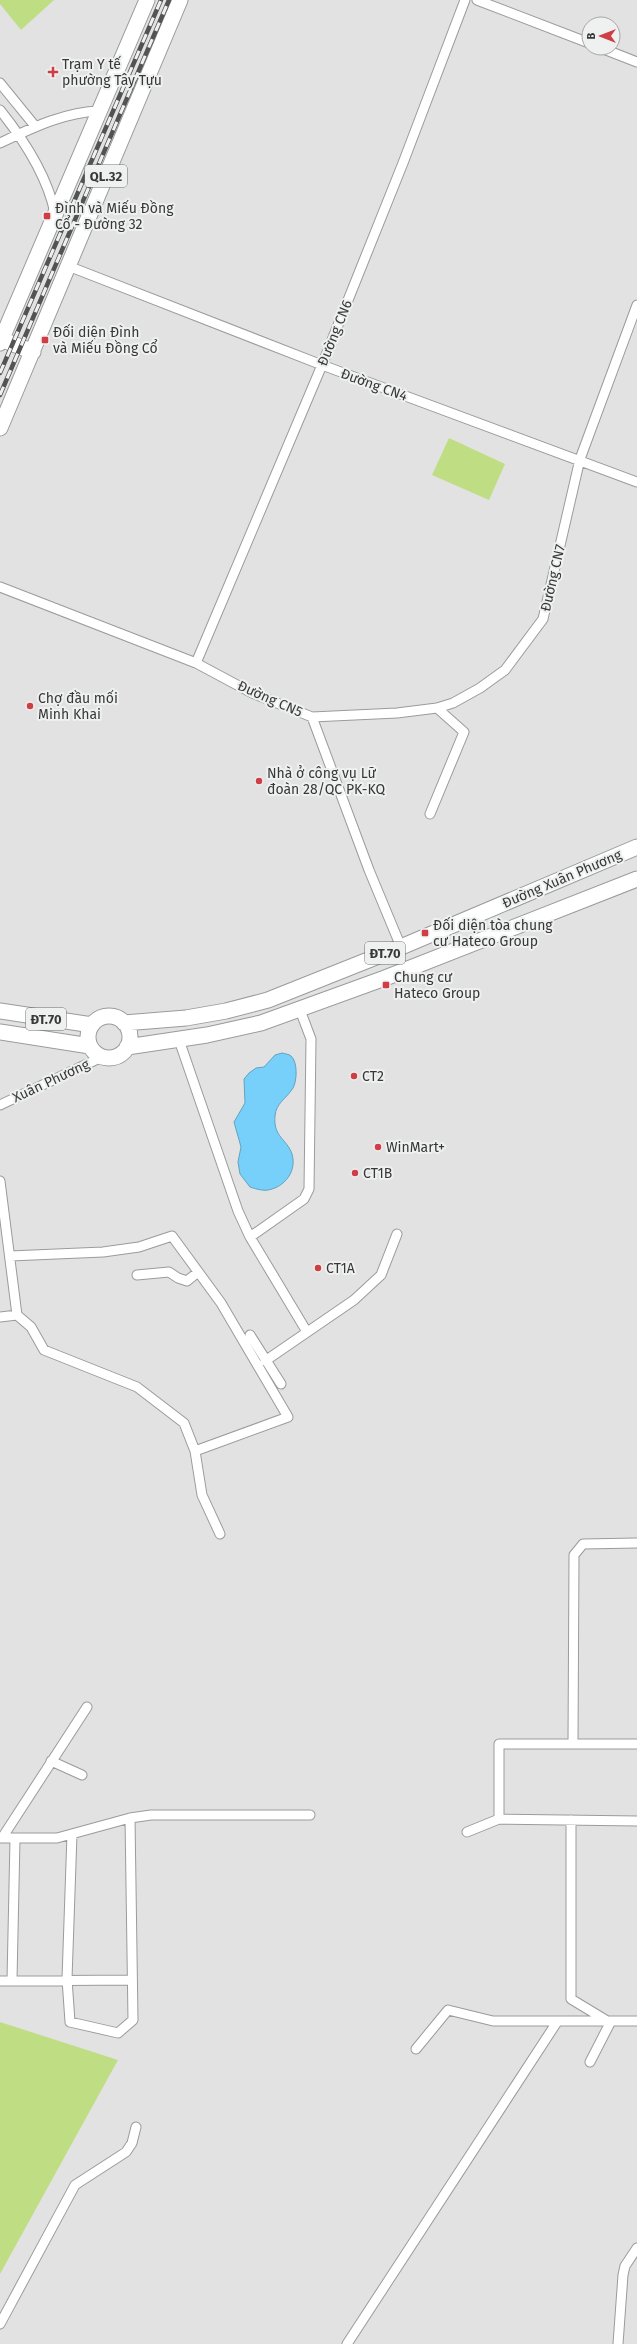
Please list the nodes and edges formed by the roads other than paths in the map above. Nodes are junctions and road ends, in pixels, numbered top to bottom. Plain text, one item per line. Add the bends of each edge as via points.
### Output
1 (147, 0) edge
2 (180, 0) edge
3 (465, 0) edge
4 (477, 0) edge
5 (581, 40) edge
6 (621, 56) edge
7 (637, 62) edge
8 (0, 82) edge
9 (0, 110) edge
10 (100, 111) junction
11 (35, 126) junction
12 (20, 134) junction
13 (0, 143) edge
14 (55, 215) junction
15 (68, 266) junction
16 (637, 305) edge
17 (1, 341) edge
18 (33, 352) junction
19 (322, 366) junction
20 (0, 428) edge
21 (580, 459) junction
22 (637, 482) edge
23 (0, 586) edge
24 (196, 663) junction
25 (437, 708) junction
26 (312, 717) junction
27 (430, 814) dead end
28 (637, 847) edge
29 (637, 879) edge
30 (401, 947) junction
31 (300, 1010) junction
32 (0, 1011) edge
33 (124, 1023) junction
34 (92, 1025) junction
35 (0, 1032) edge
36 (179, 1040) junction
37 (90, 1046) junction
38 (127, 1047) junction
39 (102, 1057) junction
40 (0, 1105) edge
41 (0, 1181) edge
42 (397, 1234) dead end
43 (250, 1237) junction
44 (10, 1256) junction
45 (198, 1272) junction
46 (137, 1275) dead end
47 (17, 1315) junction
48 (0, 1317) edge
49 (307, 1332) junction
50 (250, 1335) dead end
51 (264, 1361) junction
52 (281, 1384) dead end
53 (194, 1451) junction
54 (220, 1534) dead end
55 (637, 1543) edge
56 (87, 1707) dead end
57 (573, 1742) junction
58 (637, 1744) edge
59 (51, 1761) junction
60 (82, 1775) dead end
61 (310, 1815) dead end
62 (130, 1818) junction
63 (499, 1819) junction
64 (571, 1820) junction
65 (637, 1821) edge
66 (467, 1832) dead end
67 (72, 1834) junction
68 (1, 1838) edge
69 (15, 1839) junction
70 (67, 1979) junction
71 (12, 1980) junction
72 (132, 1980) junction
73 (0, 1981) edge
74 (637, 2021) edge
75 (556, 2022) junction
76 (610, 2023) junction
77 (416, 2049) dead end
78 (590, 2062) dead end
79 (136, 2127) dead end
80 (637, 2248) edge
81 (0, 2324) edge
82 (347, 2344) edge
83 (618, 2344) edge

1 - 10 main road, QL.32
2 - 15 main road, QL.32
3 - 19 street, Đường CN6
4 - 5 street
6 - 7 street
8 - 11 street
9 - 12 street
10 - 11 street via 80,111
10 - 14 main road, QL.32
11 - 12 street
12 - 13 street
12 - 14 street via 50,193
14 - 17 main road, QL.32
15 - 18 main road, QL.32
15 - 19 street, Đường CN4
16 - 21 street, Đường CN7
17 - 18 main road
18 - 20 main road, QL.32
19 - 21 street, Đường CN4
19 - 24 street, Đường CN6
21 - 22 street, Đường CN4
21 - 25 street, Đường CN7 via 543,619 504,670 452,704
23 - 24 street, Đường CN5
24 - 26 street, Đường CN5 via 252,693
25 - 26 street, Đường CN7 via 342,717
25 - 27 street via 464,732
26 - 30 street, Đường CN5 via 369,870
28 - 30 main road, Đường Xuân Phương / ĐT.70
29 - 31 main road, Đường Xuân Phương / ĐT.70
30 - 33 main road, Đường Xuân Phương / ĐT.70 via 268,1000 186,1018
31 - 36 main road, Đường Xuân Phương / ĐT.70 via 242,1028
31 - 43 street via 311,1039 309,1189 304,1199
32 - 34 main road, ĐT.70
33 - 34 main road via 116,1017 109,1016 102,1017
33 - 38 main road via 129,1031
34 - 37 main road via 88,1039
35 - 37 main road, ĐT.70
36 - 38 main road, Đường Xuân Phương / ĐT.70
36 - 43 street via 238,1210
37 - 39 main road
38 - 39 main road via 113,1058
39 - 40 street, Xuân Phương
41 - 44 street
42 - 49 street via 382,1275 354,1300
43 - 49 street
44 - 45 street via 139,1248 172,1236
44 - 47 street
45 - 46 street via 187,1281 169,1272
45 - 53 street via 221,1303 288,1417
47 - 48 street
47 - 53 street via 31,1327 44,1350 137,1387 184,1423
49 - 51 street
50 - 51 street
51 - 52 street
53 - 54 street via 202,1495
55 - 57 street via 583,1544 574,1555
56 - 59 street
57 - 58 street
57 - 63 street via 499,1744
59 - 60 street
59 - 68 street
61 - 62 street via 151,1815
62 - 67 street
62 - 72 street
63 - 64 street
63 - 66 street
64 - 65 street
64 - 76 street via 571,1999
67 - 69 street via 56,1838
67 - 70 street
68 - 69 street
69 - 71 street
70 - 71 street
70 - 72 street
70 - 72 street via 70,2022 118,2033 133,2020
71 - 73 street
74 - 76 street
75 - 76 street
75 - 77 street via 493,2021 448,2010
75 - 82 street
76 - 78 street
79 - 81 street via 132,2143 126,2152 75,2185
80 - 83 street via 625,2266 623,2275

